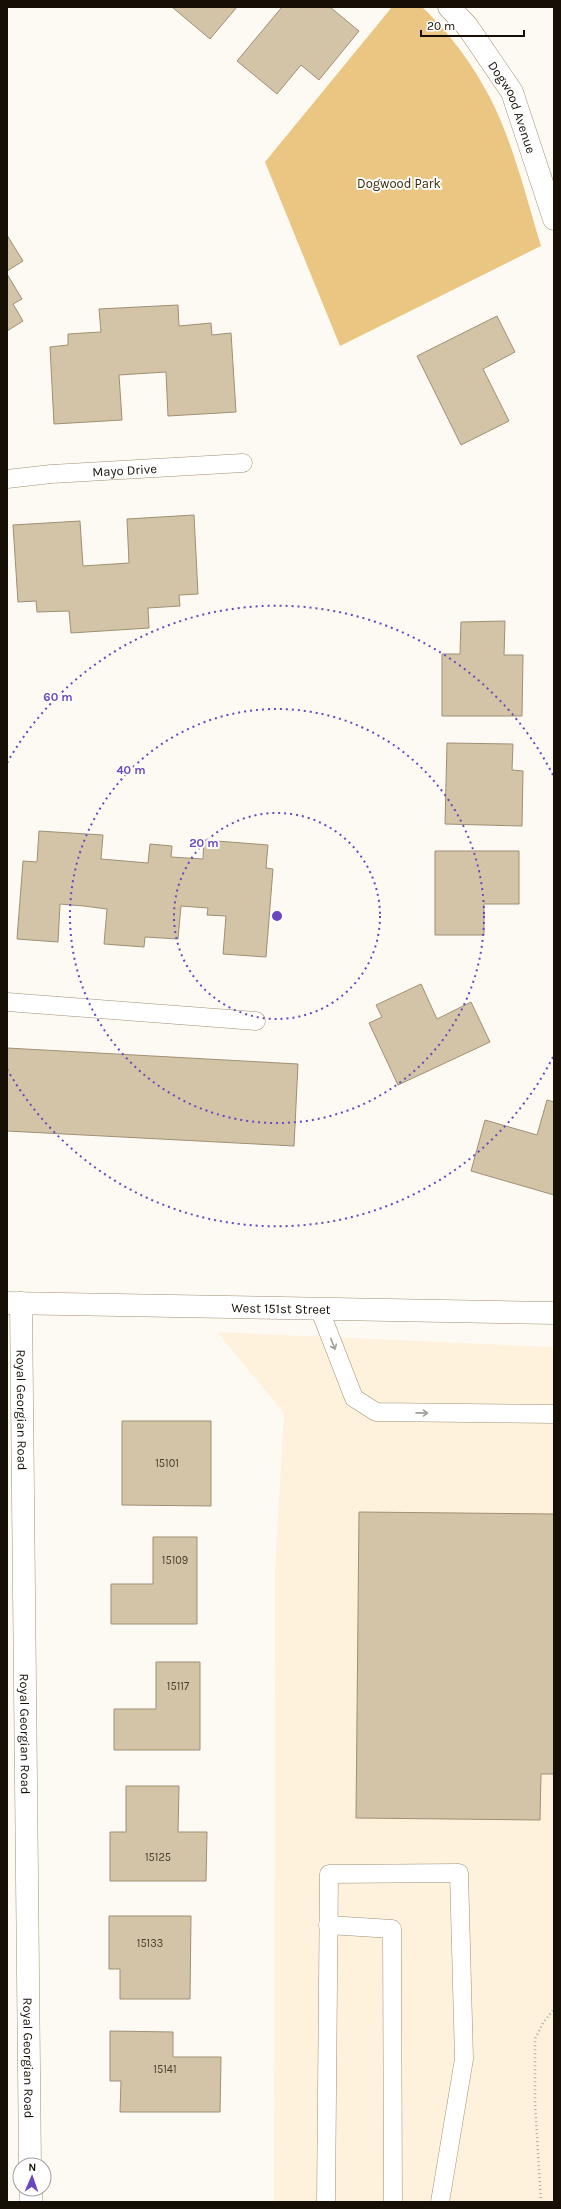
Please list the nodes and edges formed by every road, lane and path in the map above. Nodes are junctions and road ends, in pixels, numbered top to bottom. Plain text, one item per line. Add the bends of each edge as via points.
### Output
1 (449, 7) edge
2 (554, 219) edge
3 (243, 463) dead end
4 (7, 479) edge
5 (7, 1002) edge
6 (256, 1021) dead end
7 (14, 1303) edge
8 (319, 1308) junction
9 (554, 1313) edge
10 (554, 1414) edge
11 (17, 1692) edge
12 (328, 1925) junction
13 (554, 2009) edge
14 (30, 2157) edge
15 (326, 2202) edge
16 (393, 2202) edge
17 (440, 2202) edge
18 (542, 2202) edge

1 - 2 street, Dogwood Avenue via 467,26 512,92
3 - 4 lane, Mayo Drive via 50,474
5 - 6 lane
7 - 8 street, West 151st Street
7 - 11 street, Royal Georgian Road
8 - 9 street, West 151st Street
8 -> 10 lane via 354,1398 376,1412
11 - 14 street, Royal Georgian Road
12 - 15 lane
12 - 16 lane via 392,1929
12 - 17 lane via 329,1874 459,1873 464,2059
13 - 18 path via 535,2039 535,2103

